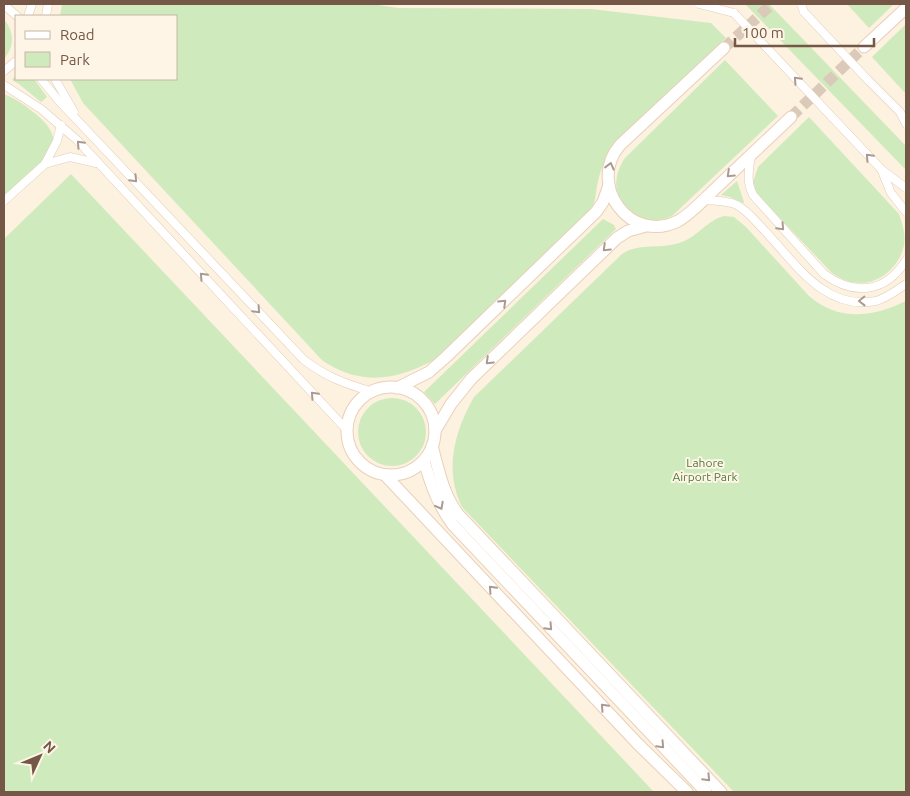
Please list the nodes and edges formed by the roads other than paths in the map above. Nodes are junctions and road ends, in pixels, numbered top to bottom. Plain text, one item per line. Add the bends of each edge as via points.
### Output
1 (699, 4) edge
2 (801, 4) edge
3 (4, 5) edge
4 (906, 8) edge
5 (16, 15) edge
6 (864, 47) tunnel mouth
7 (724, 48) tunnel mouth
8 (15, 62) edge
9 (4, 71) edge
10 (42, 80) edge
11 (56, 80) edge
12 (4, 85) edge
13 (903, 113) edge
14 (791, 117) tunnel mouth
15 (906, 124) edge
16 (61, 125) junction
17 (87, 131) junction
18 (751, 155) junction
19 (97, 163) junction
20 (45, 164) junction
21 (882, 170) junction
22 (609, 185) junction
23 (906, 188) edge
24 (702, 200) junction
25 (4, 201) edge
26 (906, 212) edge
27 (648, 226) junction
28 (906, 260) edge
29 (906, 284) edge
30 (397, 388) junction
31 (372, 392) junction
32 (347, 430) junction
33 (435, 431) junction
34 (432, 446) junction
35 (424, 461) junction
36 (385, 475) junction
37 (686, 792) edge
38 (706, 792) edge
39 (721, 792) edge

21 -> 1 street, bridge via 734,13
2 - 13 street, bridge via 804,12
3 - 5 street
4 - 6 street
22 -> 7 street via 609,166 616,150
8 - 9 street
10 - 17 street
11 - 17 street
12 - 16 street
13 - 15 street
14 - 18 street
19 -> 16 street
16 - 20 street
17 -> 31 street via 304,360 338,382
18 -> 24 street
18 -> 28 street via 748,177 753,195 834,281 855,288 874,287 893,276
19 - 20 street via 70,157
32 -> 19 street
20 - 25 street
21 - 23 street
21 - 26 street via 891,193
22 - 27 street via 624,213
30 -> 22 street via 428,372 446,358 596,212
24 - 27 street via 679,220
29 -> 24 street via 877,300 835,298 816,285 747,213 736,205
27 -> 33 street via 616,238 471,379
30 - 31 street
30 - 33 street via 409,391 428,407
31 - 32 street via 352,410
32 - 36 street via 352,451 358,460
33 - 34 street
34 - 35 street
34 -> 39 street via 442,485 458,514
35 - 36 street via 406,473
35 -> 38 street via 432,490 453,526
37 -> 36 street

